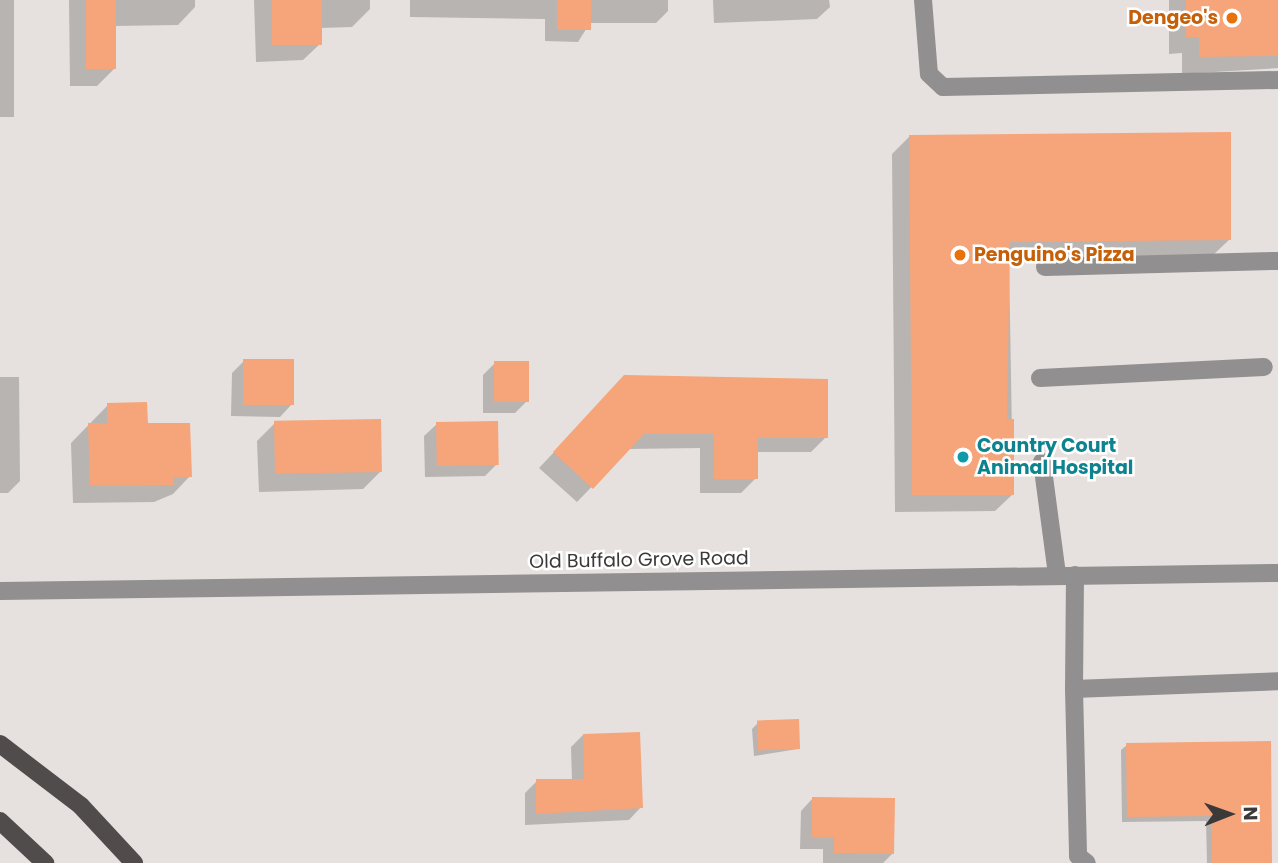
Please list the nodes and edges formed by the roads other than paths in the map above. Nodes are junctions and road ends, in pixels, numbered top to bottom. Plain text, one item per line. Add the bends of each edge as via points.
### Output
1 (923, 0) edge
2 (1278, 80) edge
3 (1278, 261) edge
4 (1045, 267) dead end
5 (1264, 368) dead end
6 (1040, 378) dead end
7 (1042, 462) dead end
8 (1278, 573) edge
9 (1066, 575) junction
10 (0, 592) edge
11 (1278, 681) edge
12 (1074, 689) junction
13 (0, 744) edge
14 (0, 821) edge
15 (45, 863) edge
16 (134, 863) edge
17 (1087, 863) edge

1 - 2 street via 929,74 943,87
3 - 4 street
5 - 6 street
7 - 9 street
8 - 9 street, Old Buffalo Grove Road
9 - 10 street, Old Buffalo Grove Road
9 - 12 street
11 - 12 street
12 - 17 street via 1078,856
13 - 16 main road via 81,806
14 - 15 main road

